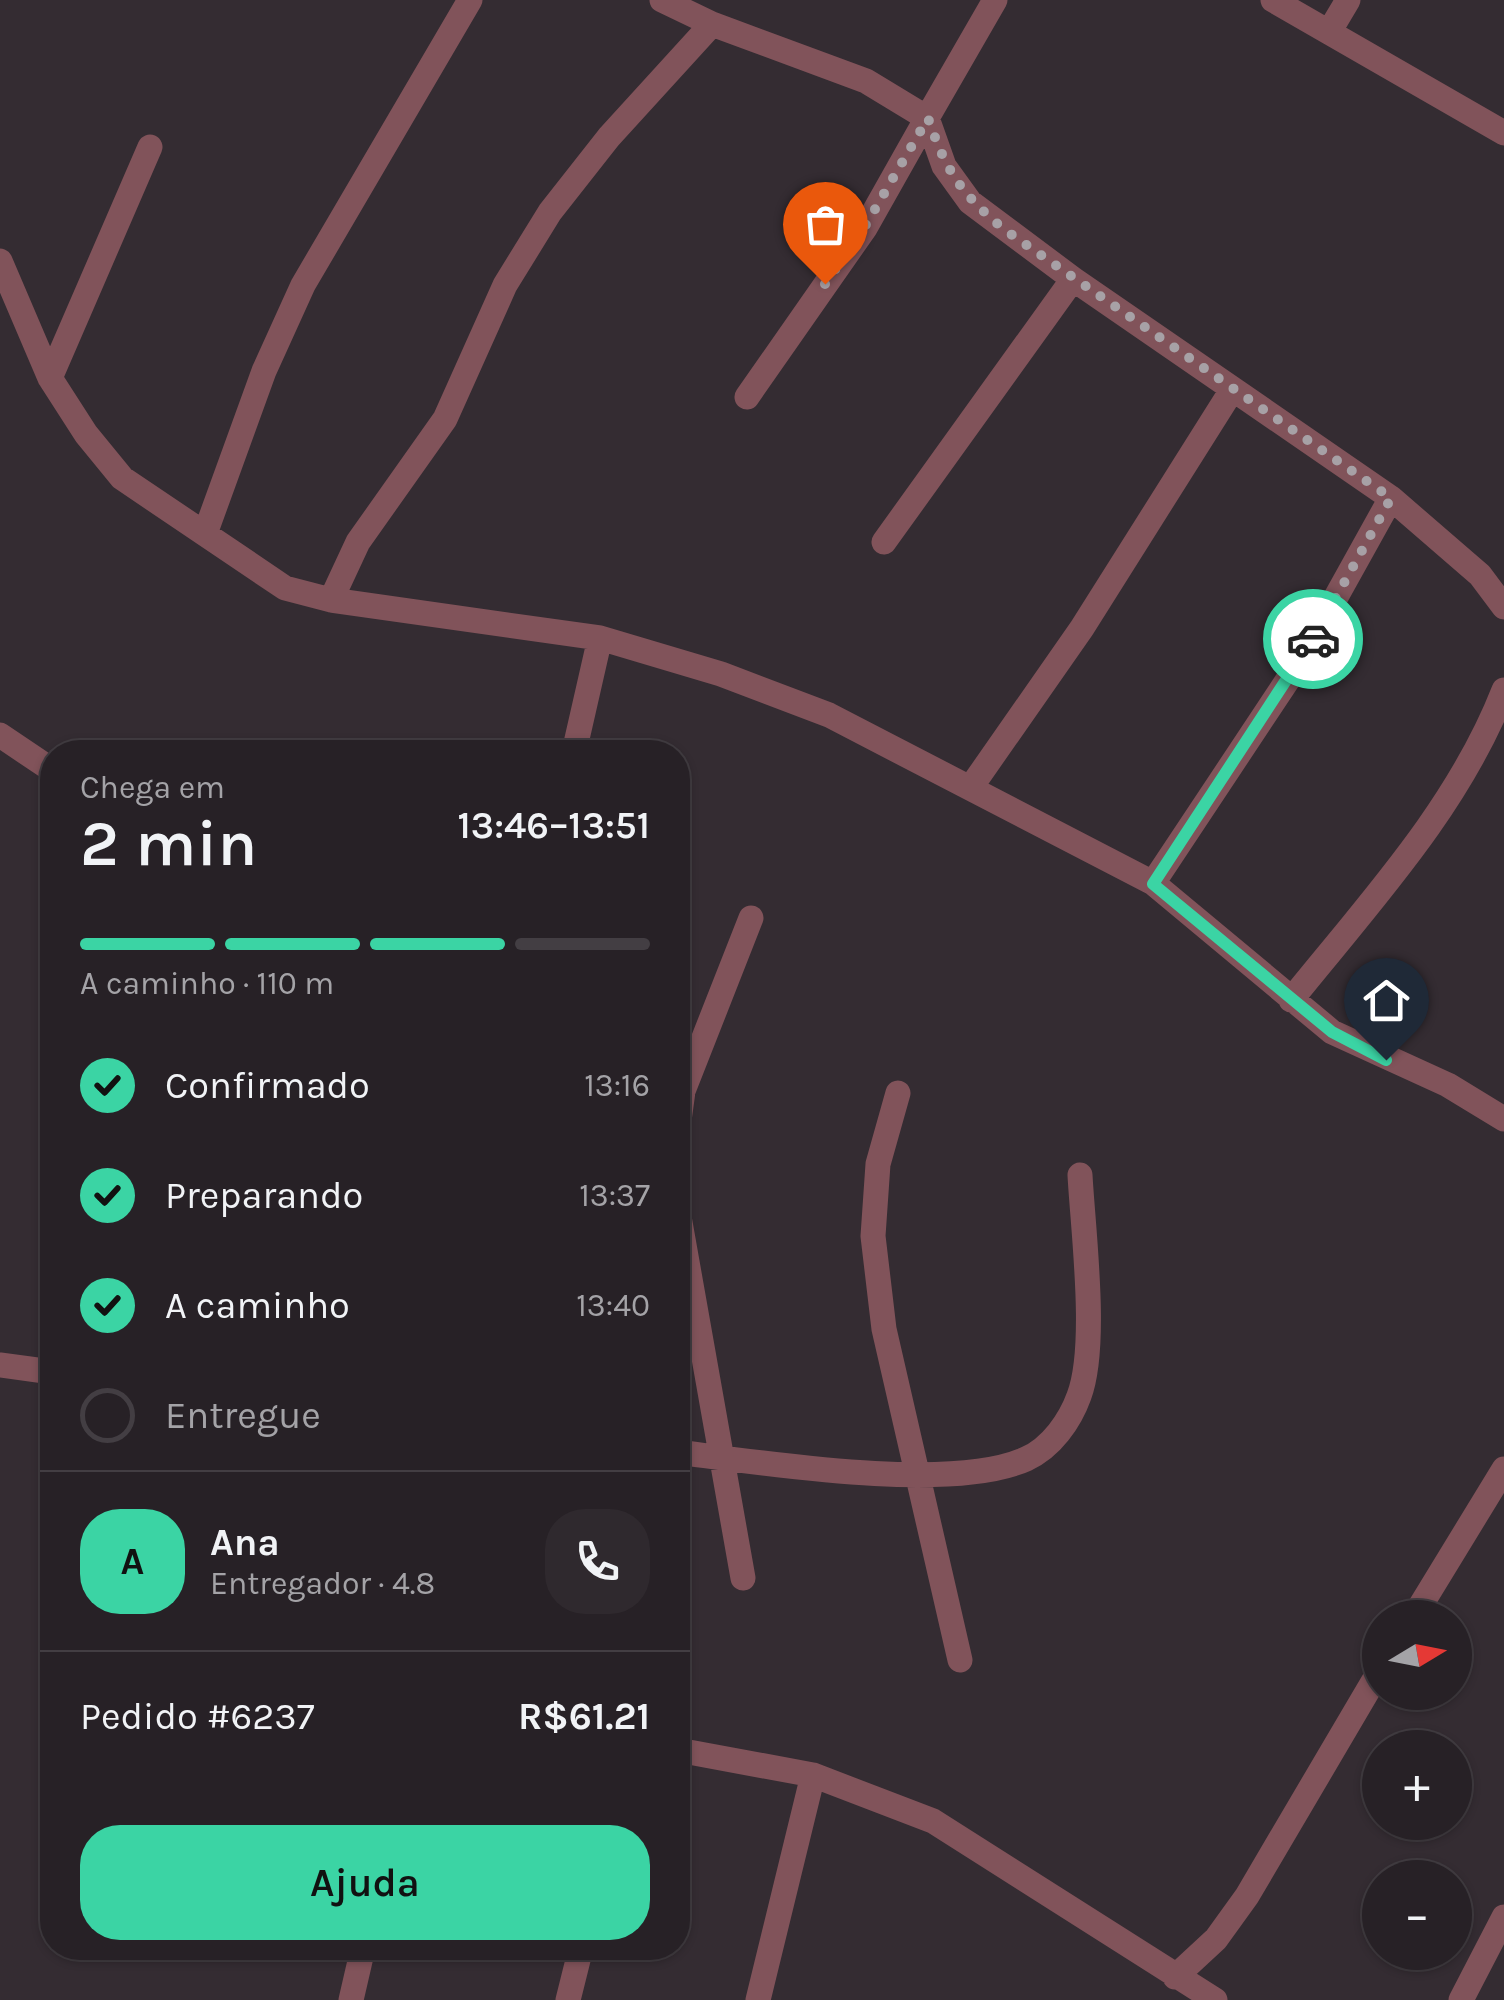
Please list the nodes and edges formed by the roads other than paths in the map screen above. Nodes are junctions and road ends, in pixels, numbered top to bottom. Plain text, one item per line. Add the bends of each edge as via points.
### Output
1 (470, 0) edge
2 (662, 0) edge
3 (995, 0) edge
4 (1272, 0) edge
5 (1348, 0) edge
6 (712, 24) junction
7 (1330, 32) junction
8 (928, 118) junction
9 (1504, 132) edge
10 (150, 147) dead end
11 (0, 261) edge
12 (1073, 279) junction
13 (50, 378) junction
14 (1232, 390) junction
15 (747, 397) dead end
16 (1391, 498) junction
17 (206, 531) junction
18 (884, 542) dead end
19 (331, 600) junction
20 (1504, 608) edge
21 (600, 638) junction
22 (1504, 690) edge
23 (0, 735) edge
24 (577, 740) edge
25 (40, 762) edge
26 (971, 787) junction
27 (1153, 884) junction
28 (750, 918) dead end
29 (1291, 1000) junction
30 (690, 1073) edge
31 (898, 1093) dead end
32 (1504, 1119) edge
33 (1080, 1175) dead end
34 (690, 1273) edge
35 (0, 1365) edge
36 (40, 1370) edge
37 (690, 1454) edge
38 (725, 1458) junction
39 (1504, 1468) edge
40 (919, 1476) junction
41 (743, 1578) dead end
42 (1424, 1600) edge
43 (960, 1660) dead end
44 (1362, 1701) edge
45 (690, 1752) edge
46 (813, 1776) junction
47 (1504, 1917) edge
48 (360, 1960) edge
49 (578, 1960) edge
50 (1175, 1977) junction
51 (351, 2000) edge
52 (568, 2000) edge
53 (758, 2000) edge
54 (1215, 2000) edge
55 (1461, 2000) edge

1 - 17 street via 303,285
2 - 6 street
3 - 8 street
4 - 7 street
5 - 7 street
6 - 8 street via 866,81
6 - 19 street via 550,212 505,285 445,419 358,542
7 - 9 street
8 - 12 street via 944,166 970,202
8 - 15 street via 864,228
10 - 13 street
11 - 13 street
12 - 14 street
12 - 18 street
13 - 17 street via 122,478
14 - 16 street
14 - 26 street via 1082,628
16 - 20 street via 1480,576
16 - 27 street via 1301,660
17 - 19 street via 286,588
19 - 21 street
21 - 24 street
21 - 26 street via 829,715
22 - 29 street via 1427,830
23 - 25 street
26 - 27 street
27 - 29 street
28 - 30 street
29 - 32 street via 1332,1032
31 - 40 street via 878,1164 874,1236 884,1329
33 - 40 street via 1086,1351 1081,1393 1063,1429 1028,1458
34 - 38 street
35 - 36 street
37 - 38 street
38 - 40 street
38 - 41 street
39 - 42 street
40 - 43 street
44 - 50 street via 1247,1896 1216,1939
45 - 46 street
46 - 50 street via 933,1821
46 - 53 street
47 - 55 street
48 - 51 street
49 - 52 street
50 - 54 street

